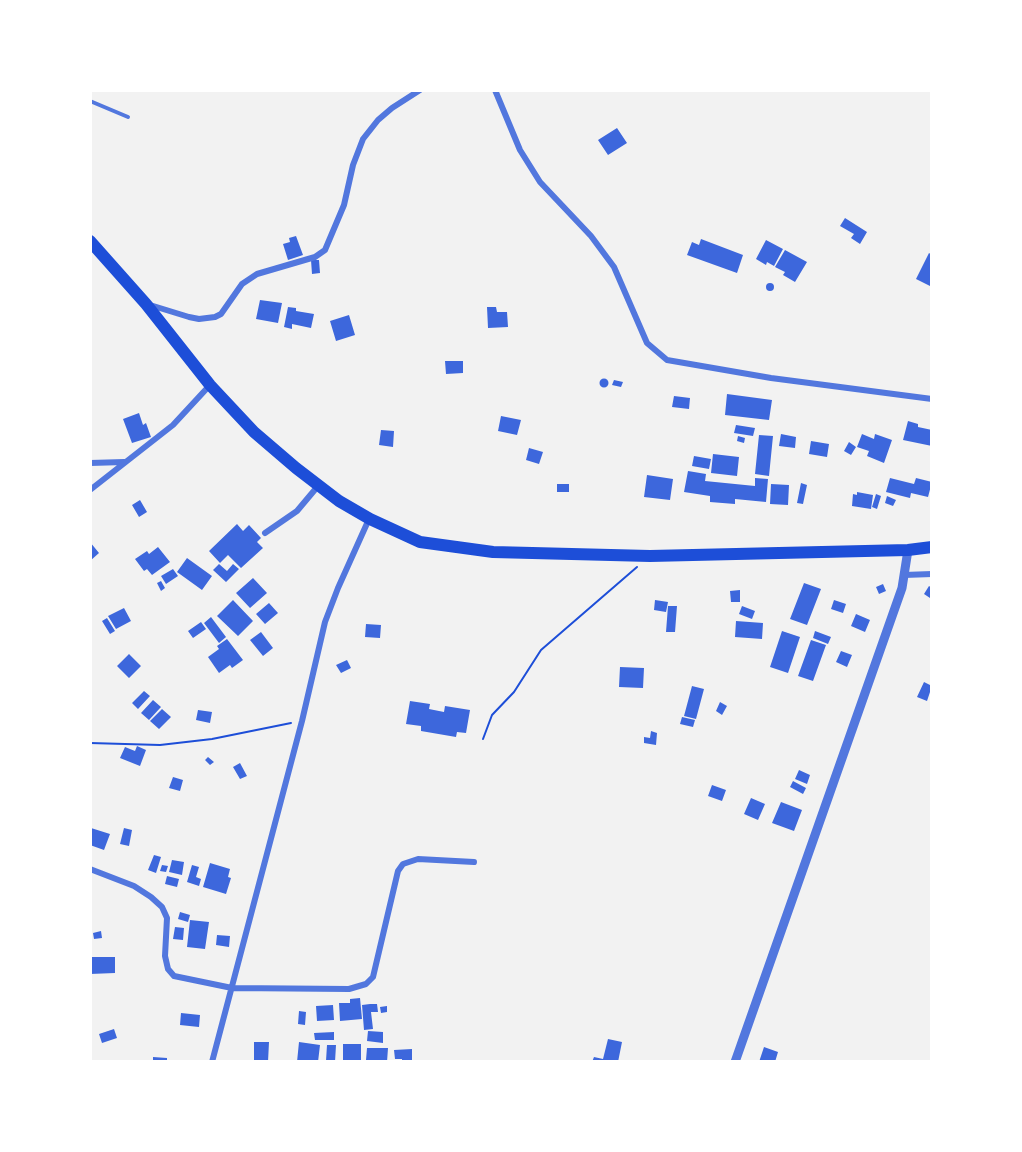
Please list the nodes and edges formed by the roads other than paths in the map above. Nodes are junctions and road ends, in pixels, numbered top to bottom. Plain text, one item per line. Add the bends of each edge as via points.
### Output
1 (420, 90) edge
2 (495, 90) edge
3 (90, 101) edge
4 (128, 117) dead end
5 (90, 241) edge
6 (146, 304) junction
7 (210, 385) junction
8 (932, 399) edge
9 (90, 462) edge
10 (125, 462) junction
11 (318, 486) junction
12 (90, 490) edge
13 (370, 519) junction
14 (266, 533) dead end
15 (932, 547) edge
16 (908, 550) junction
17 (932, 574) edge
18 (904, 575) junction
19 (474, 862) dead end
20 (90, 869) edge
21 (232, 988) junction
22 (212, 1062) edge
23 (735, 1062) edge

1 - 6 street via 378,120 363,139 344,206 325,250 315,257 257,274 242,284 215,317 199,319
2 - 8 street via 540,182 591,236 614,267 647,343 667,360
3 - 4 lane
5 - 6 highway
6 - 7 highway
7 - 10 street via 173,425
7 - 11 highway via 254,432
9 - 10 street
10 - 12 street
11 - 13 highway
11 - 14 street via 297,512
13 - 16 highway via 420,542 493,552 650,556
13 - 21 street via 325,622
15 - 16 highway
16 - 18 street
17 - 18 street
18 - 23 street
19 - 21 street via 418,859 404,864 398,871 373,978 366,984 349,989
20 - 21 street via 134,886 162,907 167,918 165,956 174,976
21 - 22 street

